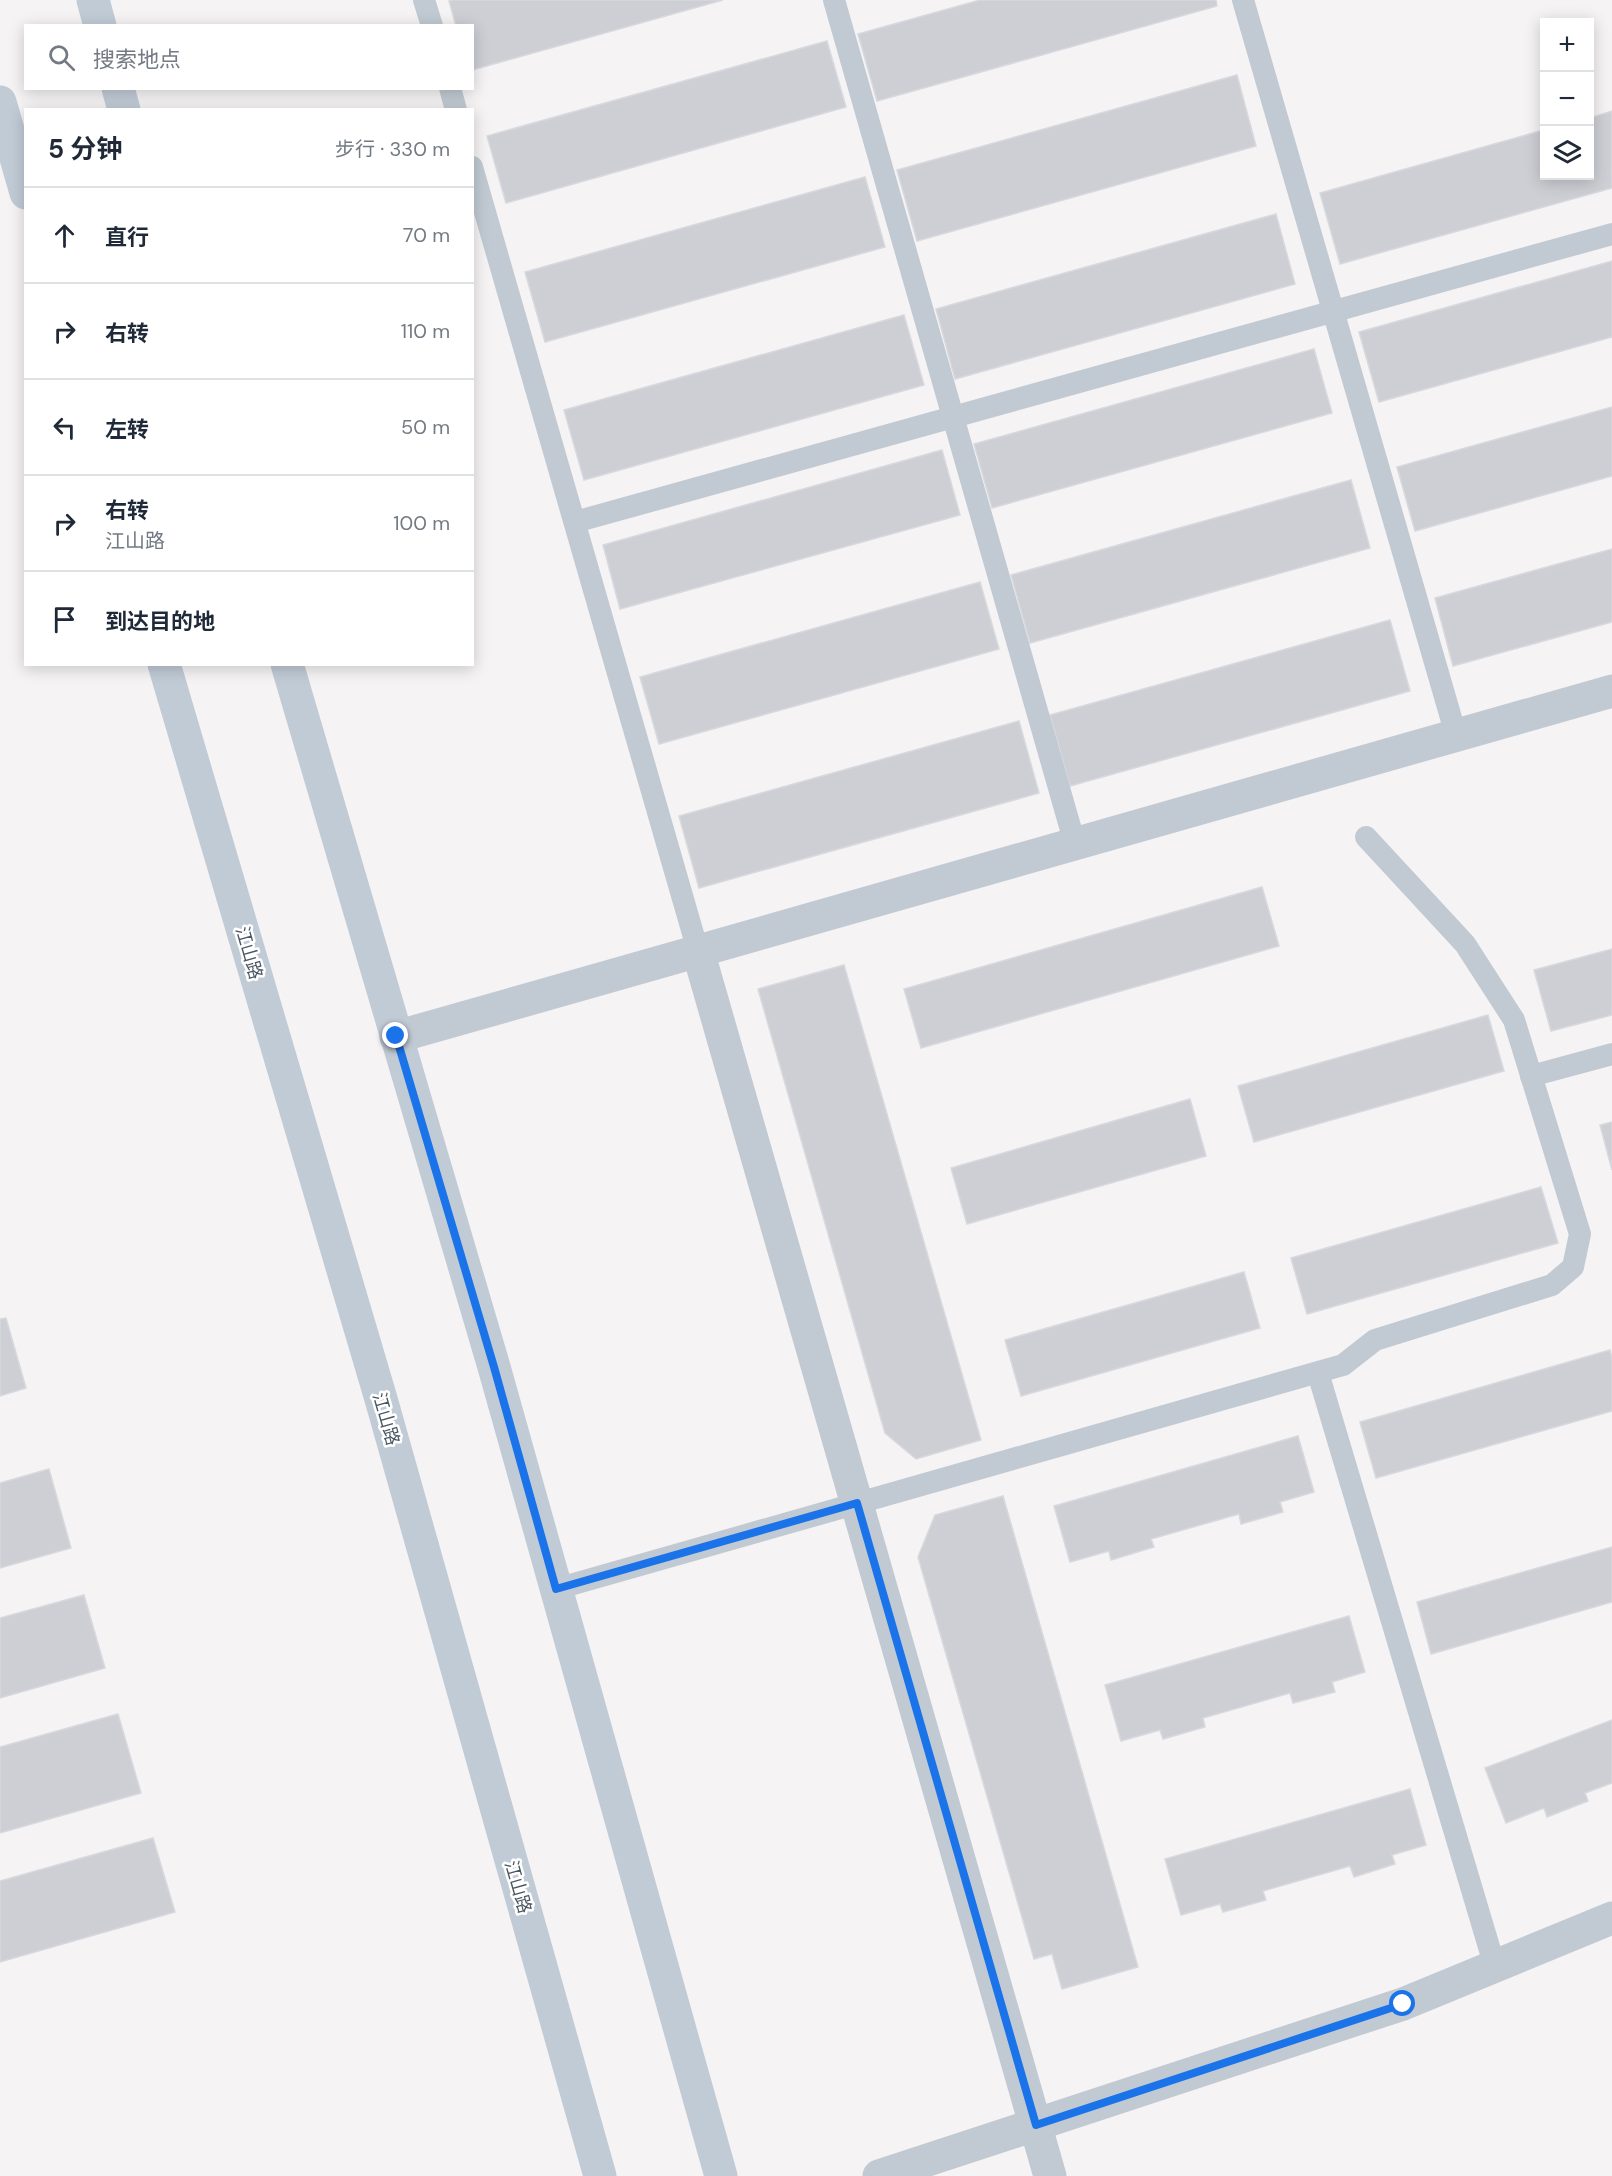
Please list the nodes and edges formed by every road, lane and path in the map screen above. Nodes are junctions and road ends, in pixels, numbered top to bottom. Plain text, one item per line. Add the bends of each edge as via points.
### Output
1 (93, 0) edge
2 (424, 0) edge
3 (834, 0) edge
4 (1243, 0) edge
5 (99, 24) edge
6 (431, 24) edge
7 (119, 90) edge
8 (451, 90) edge
9 (0, 102) edge
10 (123, 108) edge
11 (455, 108) edge
12 (474, 174) edge
13 (24, 186) edge
14 (1612, 234) edge
15 (1333, 312) junction
16 (953, 417) junction
17 (574, 522) junction
18 (165, 666) edge
19 (288, 666) edge
20 (1612, 691) edge
21 (1456, 735) junction
22 (1366, 837) dead end
23 (1075, 844) junction
24 (698, 951) junction
25 (396, 1036) junction
26 (1612, 1054) edge
27 (1531, 1076) junction
28 (1318, 1372) junction
29 (857, 1503) junction
30 (556, 1589) junction
31 (1612, 1918) edge
32 (1495, 1967) junction
33 (1036, 2125) junction
34 (600, 2176) edge
35 (721, 2176) edge
36 (879, 2176) edge
37 (1050, 2176) edge

1 - 5 main road
2 - 6 lane
3 - 16 lane
4 - 15 lane
7 - 10 main road
8 - 11 lane
9 - 13 main road
12 - 17 lane
14 - 15 lane
15 - 16 lane
15 - 21 lane
16 - 17 lane
16 - 23 lane
17 - 24 lane
18 - 34 main road, 江山路 via 381,1399
19 - 25 main road
20 - 21 street
21 - 23 street
22 - 27 lane via 1465,944 1514,1020
23 - 24 street
24 - 25 street
24 - 29 street
25 - 30 main road
26 - 27 lane
27 - 28 lane via 1580,1234 1573,1267 1552,1285 1375,1340 1343,1365
28 - 29 lane
28 - 32 lane
29 - 30 lane
29 - 33 street
30 - 35 main road
31 - 32 street
32 - 33 street via 1403,2004
33 - 36 street
33 - 37 street

